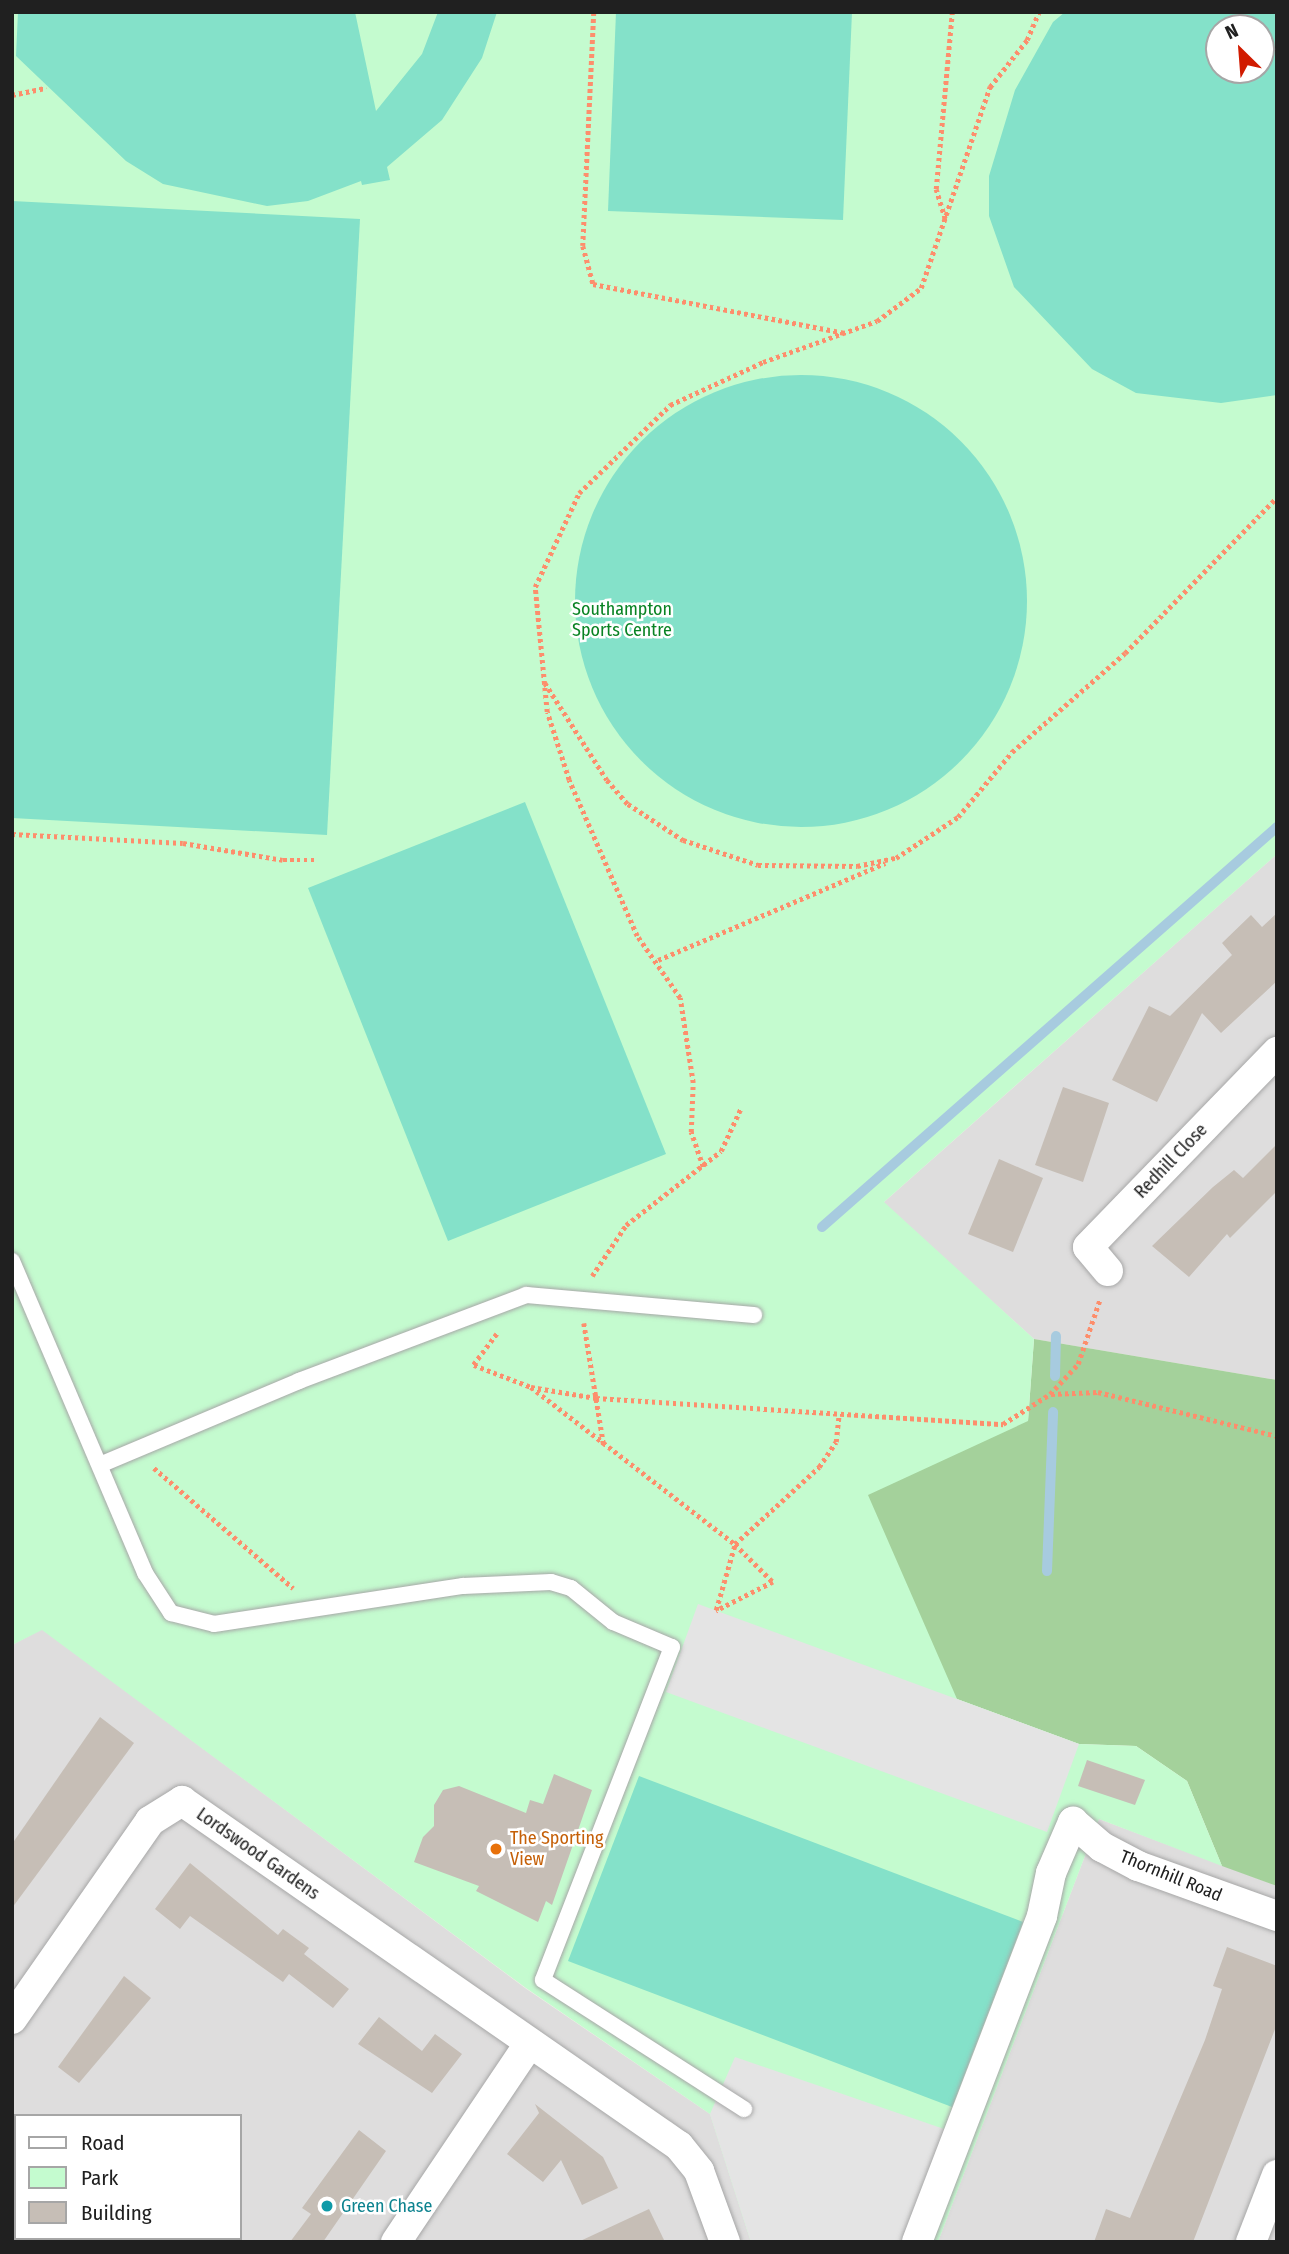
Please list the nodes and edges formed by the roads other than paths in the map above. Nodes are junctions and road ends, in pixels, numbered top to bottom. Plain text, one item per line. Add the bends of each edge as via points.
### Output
1 (1277, 1052) edge
2 (12, 1261) edge
3 (1108, 1271) road end
4 (754, 1315) dead end
5 (102, 1464) junction
6 (1277, 1916) edge
7 (12, 2019) edge
8 (529, 2044) junction
9 (744, 2109) dead end
10 (1277, 2175) edge
11 (396, 2242) edge
12 (725, 2242) edge
13 (917, 2242) edge
14 (1251, 2242) edge

1 - 3 street, Redhill Close via 1088,1247
2 - 5 lane
4 - 5 lane via 526,1295
5 - 9 lane via 145,1573 171,1613 214,1624 498,1581 551,1582 571,1588 613,1622 672,1647 543,1980
6 - 13 street, Thornhill Road via 1138,1866 1102,1847 1073,1822 1051,1873 1042,1916
7 - 8 street, Lordswood Gardens via 150,1821 182,1801
8 - 11 street
8 - 12 street, Lordswood Gardens via 679,2146 699,2171
10 - 14 street

